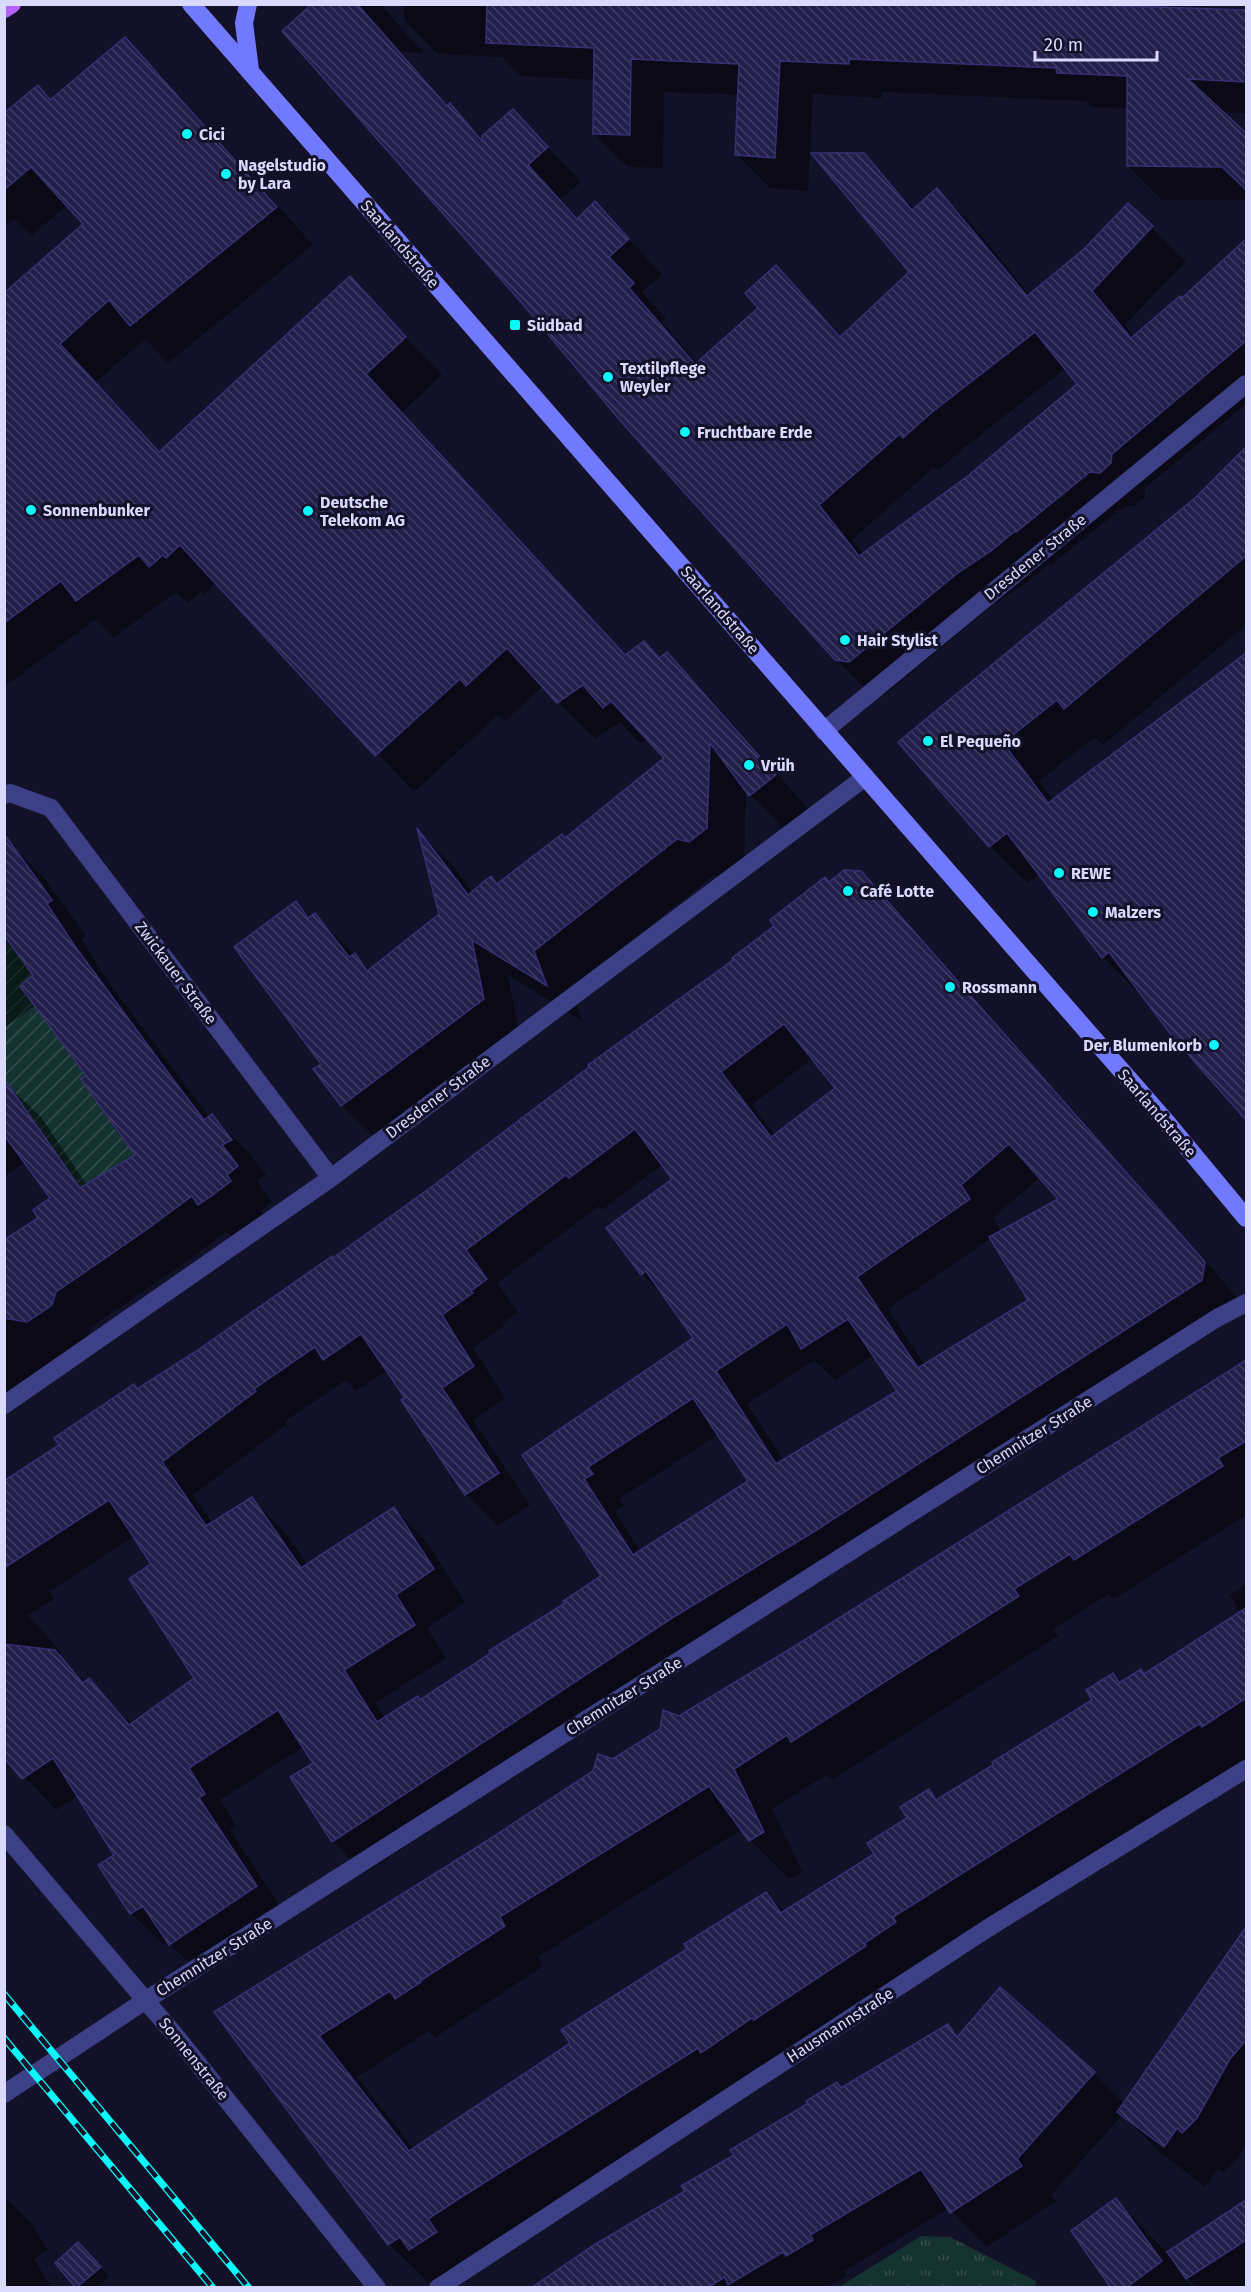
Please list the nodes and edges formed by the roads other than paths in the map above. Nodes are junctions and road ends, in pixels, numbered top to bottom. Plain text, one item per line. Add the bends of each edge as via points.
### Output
1 (12, 4) edge
2 (191, 4) edge
3 (248, 4) edge
4 (4, 9) edge
5 (250, 70) junction
6 (1246, 384) edge
7 (824, 731) junction
8 (864, 778) junction
9 (4, 795) edge
10 (331, 1178) junction
11 (1246, 1218) edge
12 (1246, 1303) edge
13 (4, 1405) edge
14 (1246, 1769) edge
15 (4, 1834) edge
16 (146, 2000) junction
17 (4, 2094) edge
18 (377, 2288) edge
19 (438, 2288) edge

1 - 4 main road
2 - 5 street, Saarlandstraße
3 - 5 street via 244,23
5 - 7 street, Saarlandstraße
6 - 7 street, Dresdener Straße
7 - 8 street, Saarlandstraße
8 - 10 street, Dresdener Straße
8 - 11 street, Saarlandstraße
9 - 10 street, Zwickauer Straße via 10,793 51,808
10 - 13 street, Dresdener Straße
12 - 16 street, Chemnitzer Straße via 1216,1318
14 - 19 street, Hausmannstraße via 988,1928
15 - 16 street, Sonnenstraße
16 - 17 street, Chemnitzer Straße
16 - 18 street, Sonnenstraße

